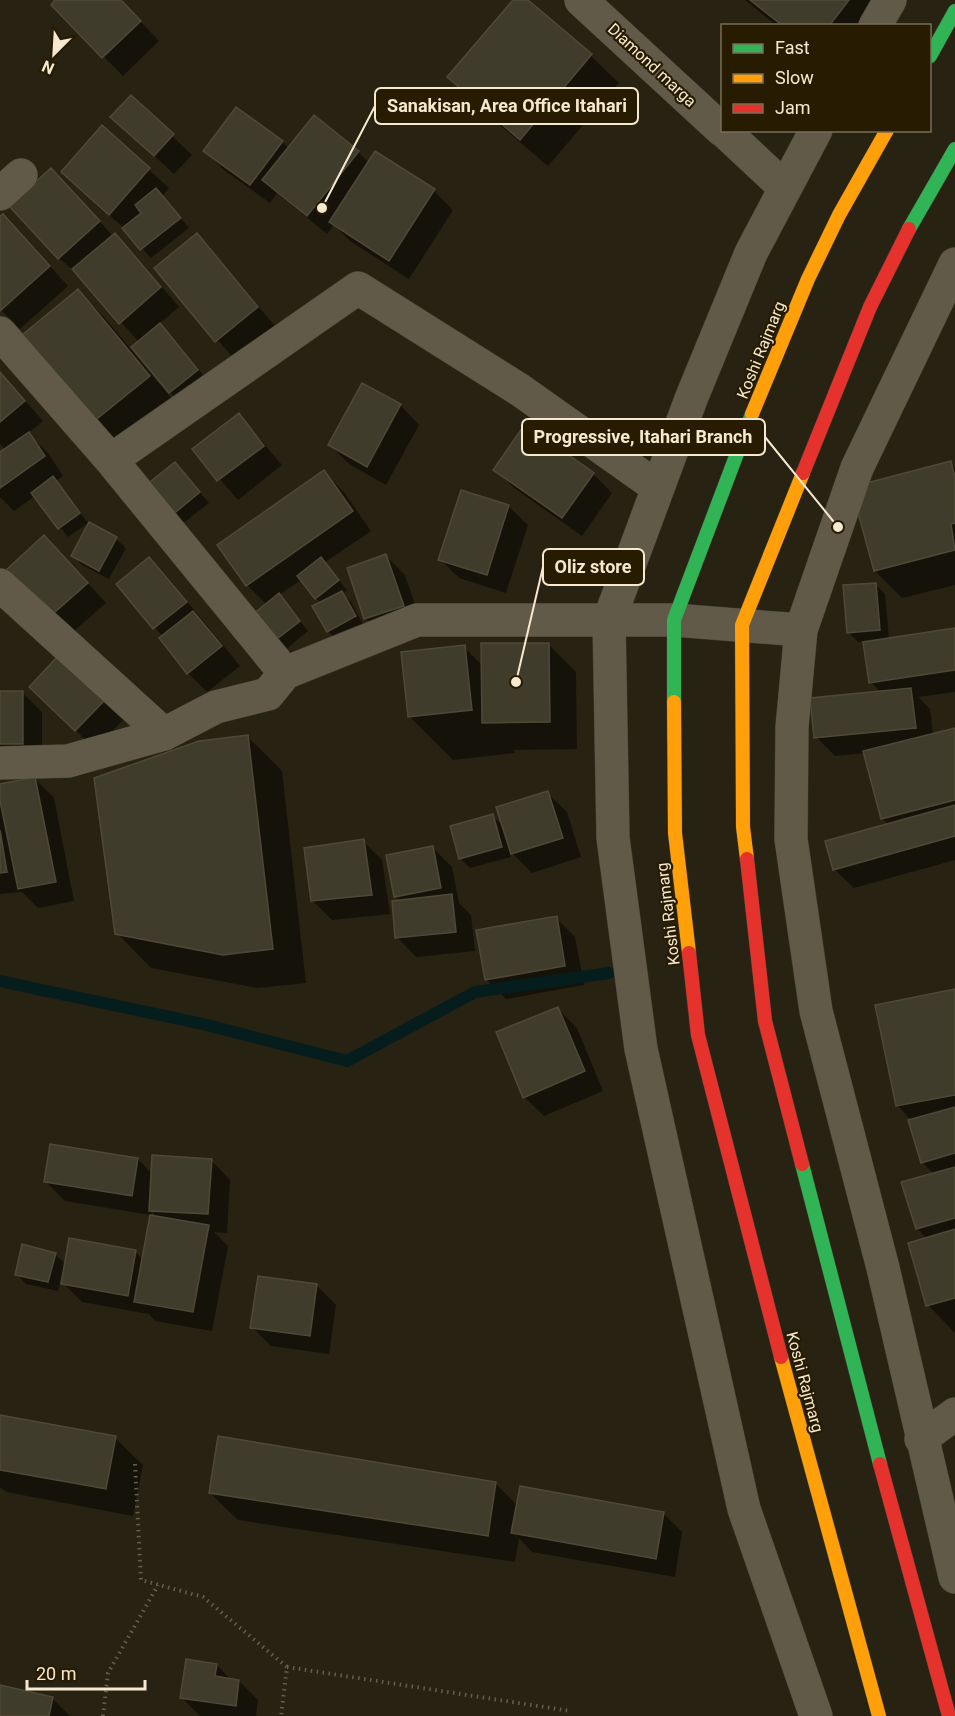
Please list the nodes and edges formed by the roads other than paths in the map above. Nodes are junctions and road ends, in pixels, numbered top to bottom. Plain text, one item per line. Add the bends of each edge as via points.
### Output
1 (581, 0) edge
2 (890, 0) edge
3 (955, 11) edge
4 (877, 24) edge
5 (931, 54) edge
6 (721, 128) edge
7 (725, 132) edge
8 (815, 132) edge
9 (886, 132) edge
10 (955, 149) edge
11 (784, 187) junction
12 (955, 264) edge
13 (0, 333) edge
14 (111, 460) junction
15 (657, 487) junction
16 (0, 585) edge
17 (609, 620) junction
18 (674, 620) junction
19 (742, 625) junction
20 (801, 630) junction
21 (285, 673) junction
22 (164, 734) junction
23 (0, 763) edge
24 (955, 1414) edge
25 (921, 1439) junction
26 (955, 1576) edge
27 (816, 1716) edge
28 (879, 1716) edge
29 (949, 1716) edge

1 - 6 street, Diamond marga
2 - 4 street
3 - 5 main road
7 - 11 street, Diamond marga
8 - 11 street
9 - 18 main road, Koshi Rajmarg via 808,279
10 - 19 main road via 870,307
11 - 15 street via 747,263
12 - 20 street via 856,468
13 - 14 street
14 - 15 street via 358,288 520,390
14 - 21 street
15 - 17 street
16 - 22 street
17 - 18 street
17 - 21 street via 417,620
17 - 27 street via 613,838 640,1049 744,1509
18 - 19 street
18 - 28 main road, Koshi Rajmarg via 675,833 698,1035
19 - 20 street
19 - 29 main road via 743,827 765,1020
20 - 25 street via 792,727 791,839 816,1011 883,1268
21 - 22 street via 268,694 216,707
22 - 23 street via 68,761
24 - 25 street
25 - 26 street

